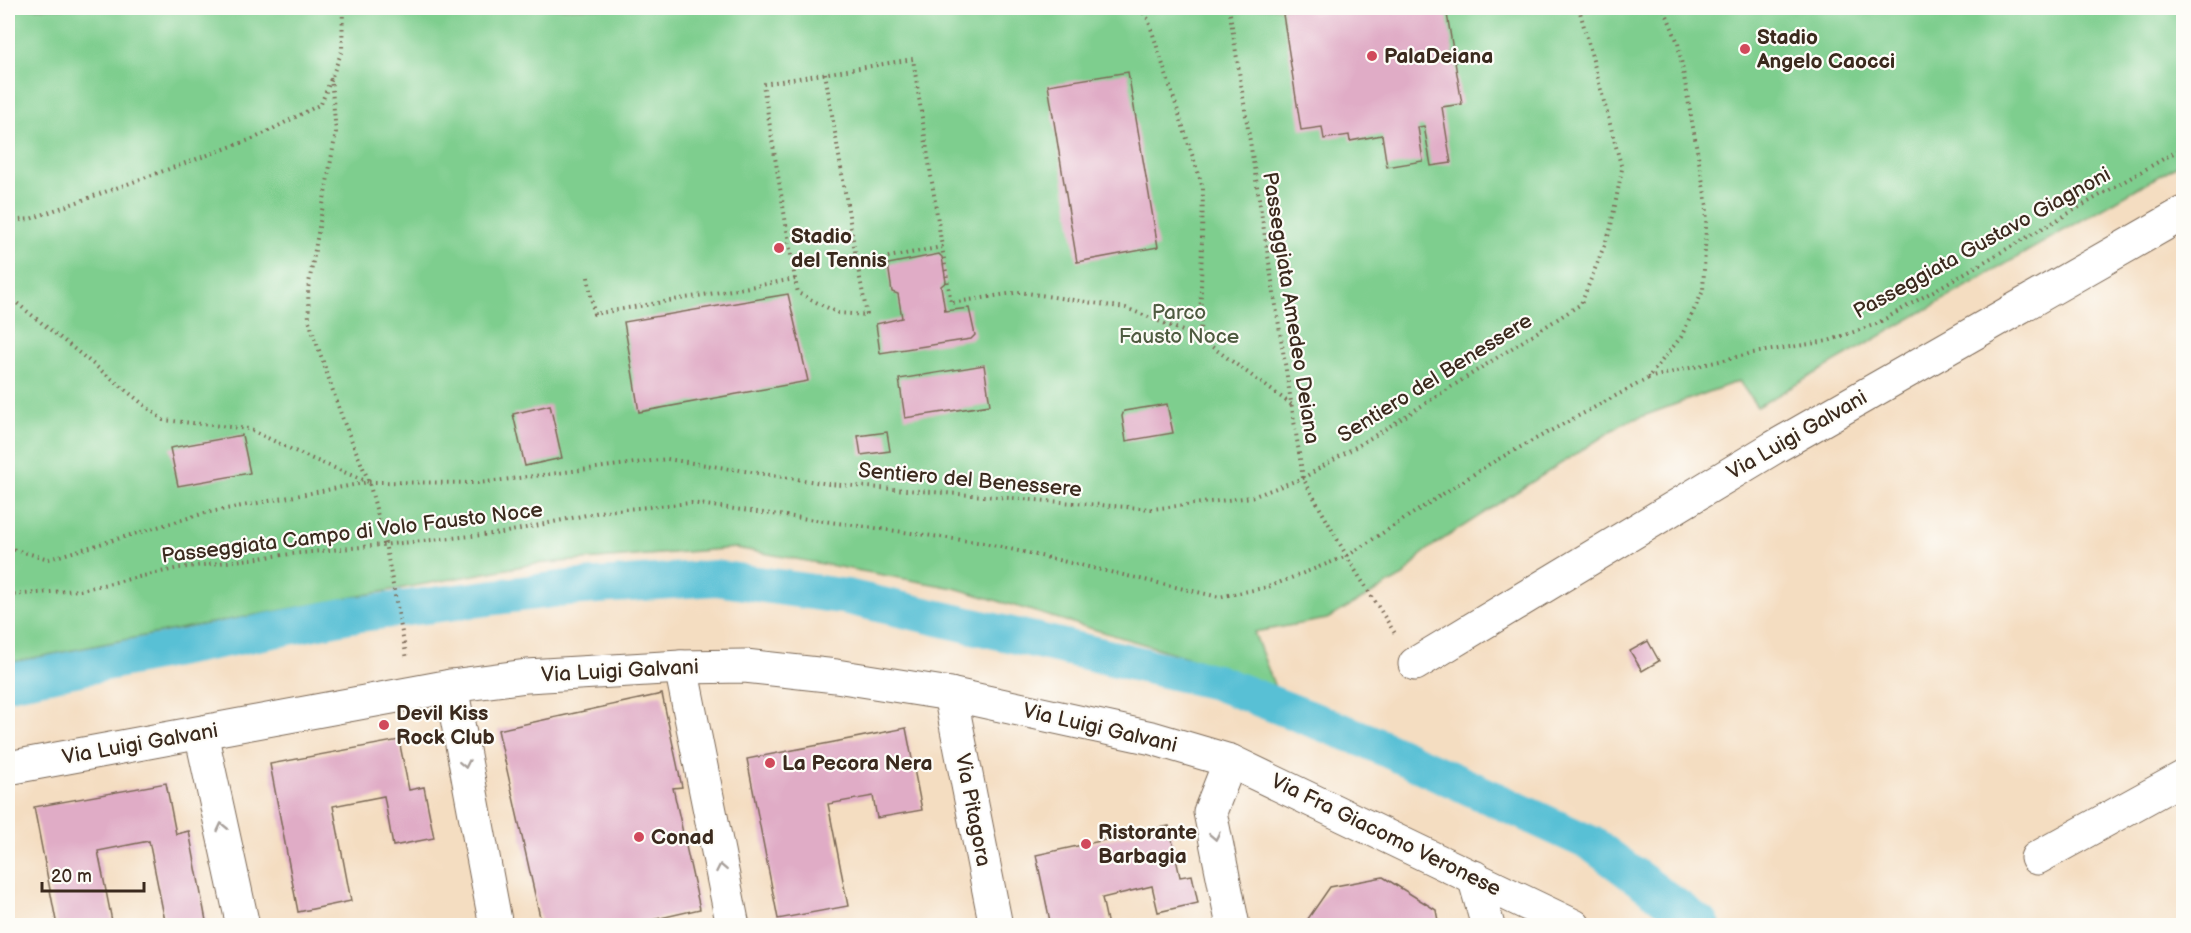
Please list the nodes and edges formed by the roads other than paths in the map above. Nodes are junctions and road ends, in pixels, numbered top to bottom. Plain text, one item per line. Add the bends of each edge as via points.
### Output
1 (2184, 213) edge
2 (1415, 664) road end
3 (681, 667) junction
4 (451, 686) junction
5 (950, 694) junction
6 (201, 733) junction
7 (1230, 760) junction
8 (8, 768) edge
9 (2184, 777) edge
10 (2037, 858) dead end
11 (1474, 877) junction
12 (243, 926) edge
13 (496, 926) edge
14 (733, 926) edge
15 (996, 926) edge
16 (1233, 926) edge
17 (1488, 926) edge
18 (1574, 926) edge

1 - 2 street, Via Luigi Galvani via 1773,448
3 - 4 street, Via Luigi Galvani via 527,676
3 - 5 street, Via Luigi Galvani via 745,666
14 -> 3 street
4 - 6 street, Via Luigi Galvani
4 -> 13 street
5 - 7 street, Via Luigi Galvani via 1152,738
5 - 15 street, Via Pitagora
6 - 8 street, Via Luigi Galvani
12 -> 6 street
7 - 11 street, Via Fra Giacomo Veronese
7 -> 16 street via 1210,812
9 - 10 street
11 - 17 street
11 - 18 street, Via Fra Giacomo Veronese

